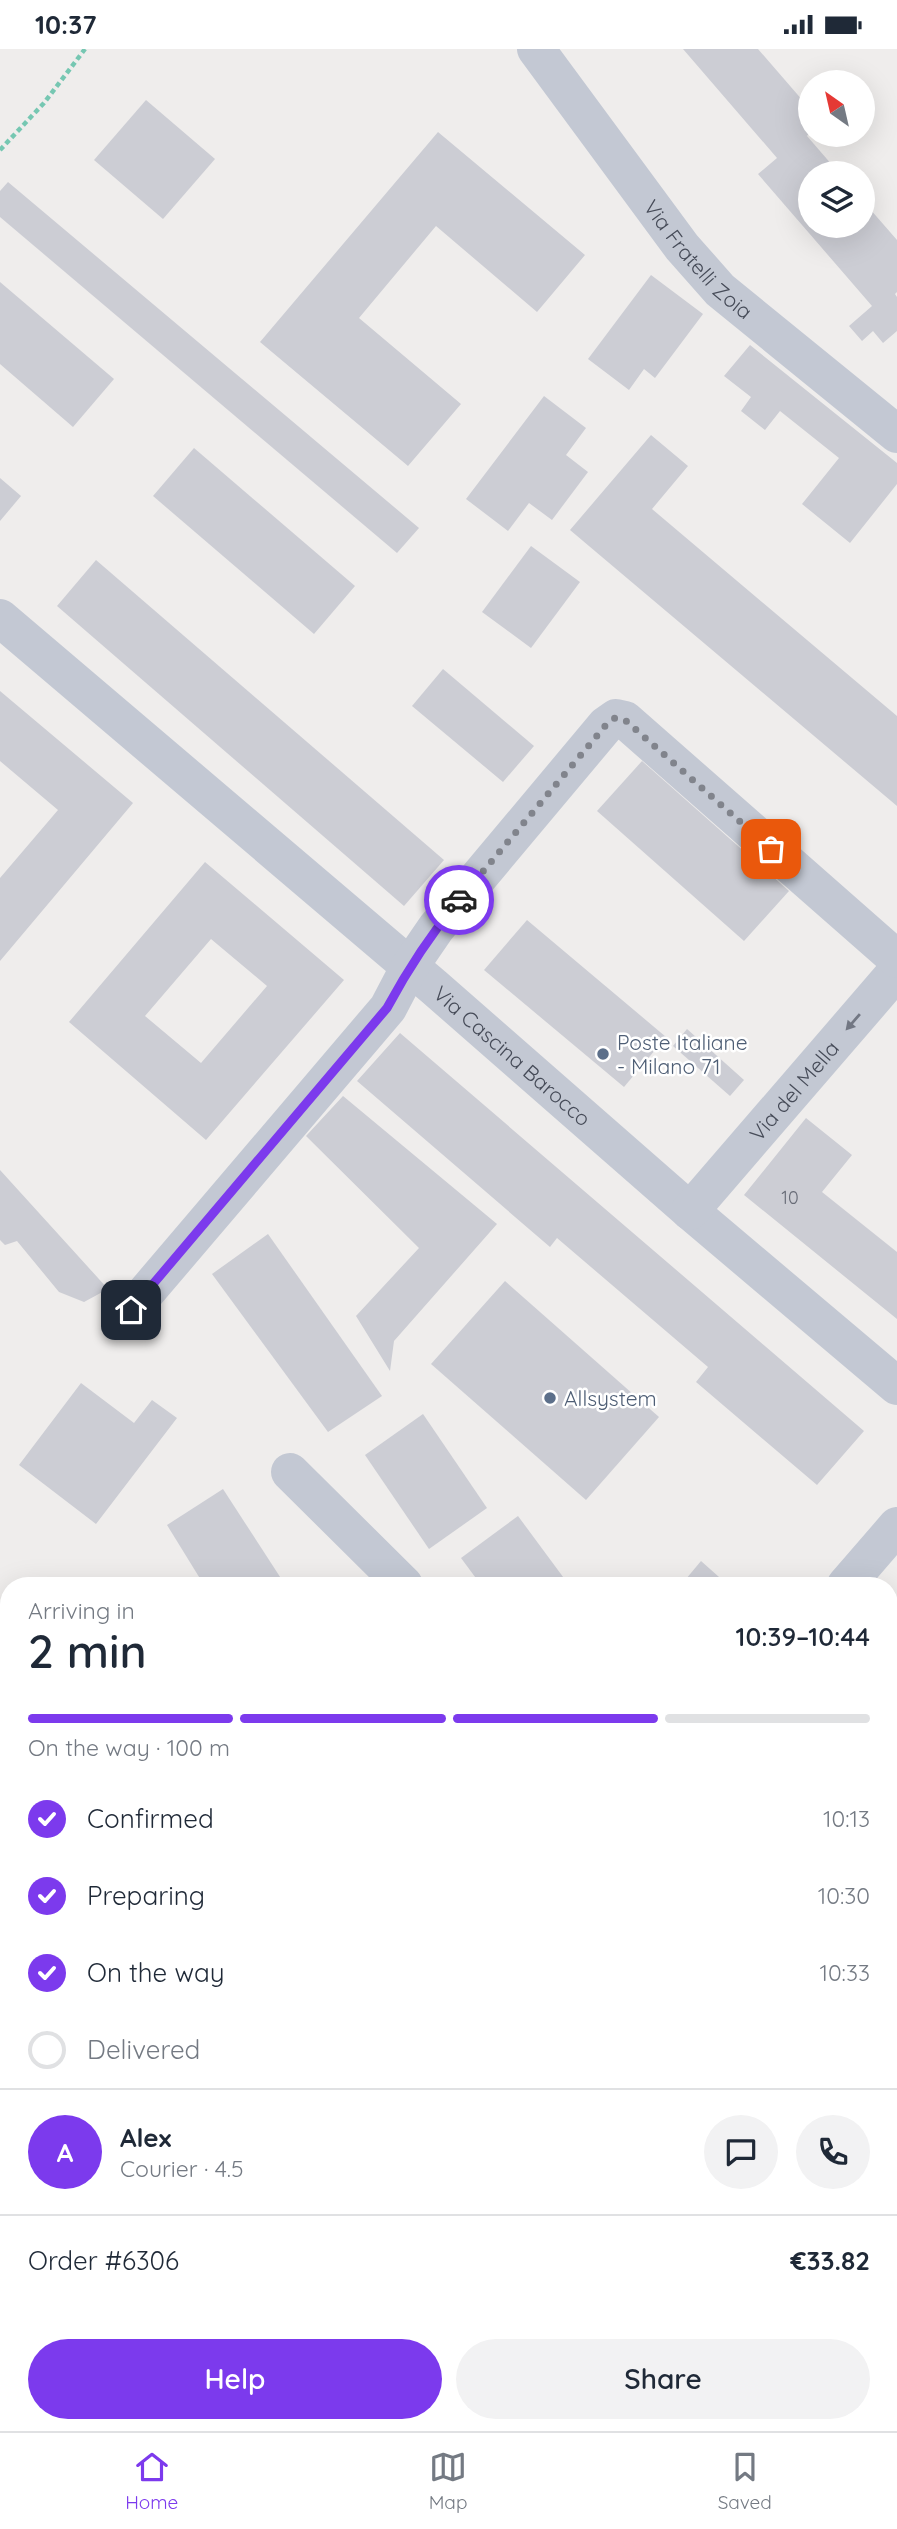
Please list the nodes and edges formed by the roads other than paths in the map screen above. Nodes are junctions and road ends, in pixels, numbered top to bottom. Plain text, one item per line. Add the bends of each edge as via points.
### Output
1 (537, 49) edge
2 (897, 434) edge
3 (0, 618) edge
4 (897, 960) edge
5 (410, 966) junction
6 (897, 971) edge
7 (690, 1211) junction
8 (131, 1310) dead end
9 (897, 1385) edge
10 (290, 1472) dead end
11 (897, 1526) edge
12 (396, 1577) edge
13 (853, 1577) edge

1 - 2 street, Via Fratelli Zoia via 682,247 720,290
3 - 5 street, Via Cascina Barocco
4 - 5 street via 625,720 615,718 436,928
5 - 7 street, Via Cascina Barocco
5 - 8 street via 387,1008
6 -> 7 street, Via del Mella
7 - 9 street, Via Cascina Barocco
10 - 12 street
11 - 13 street

